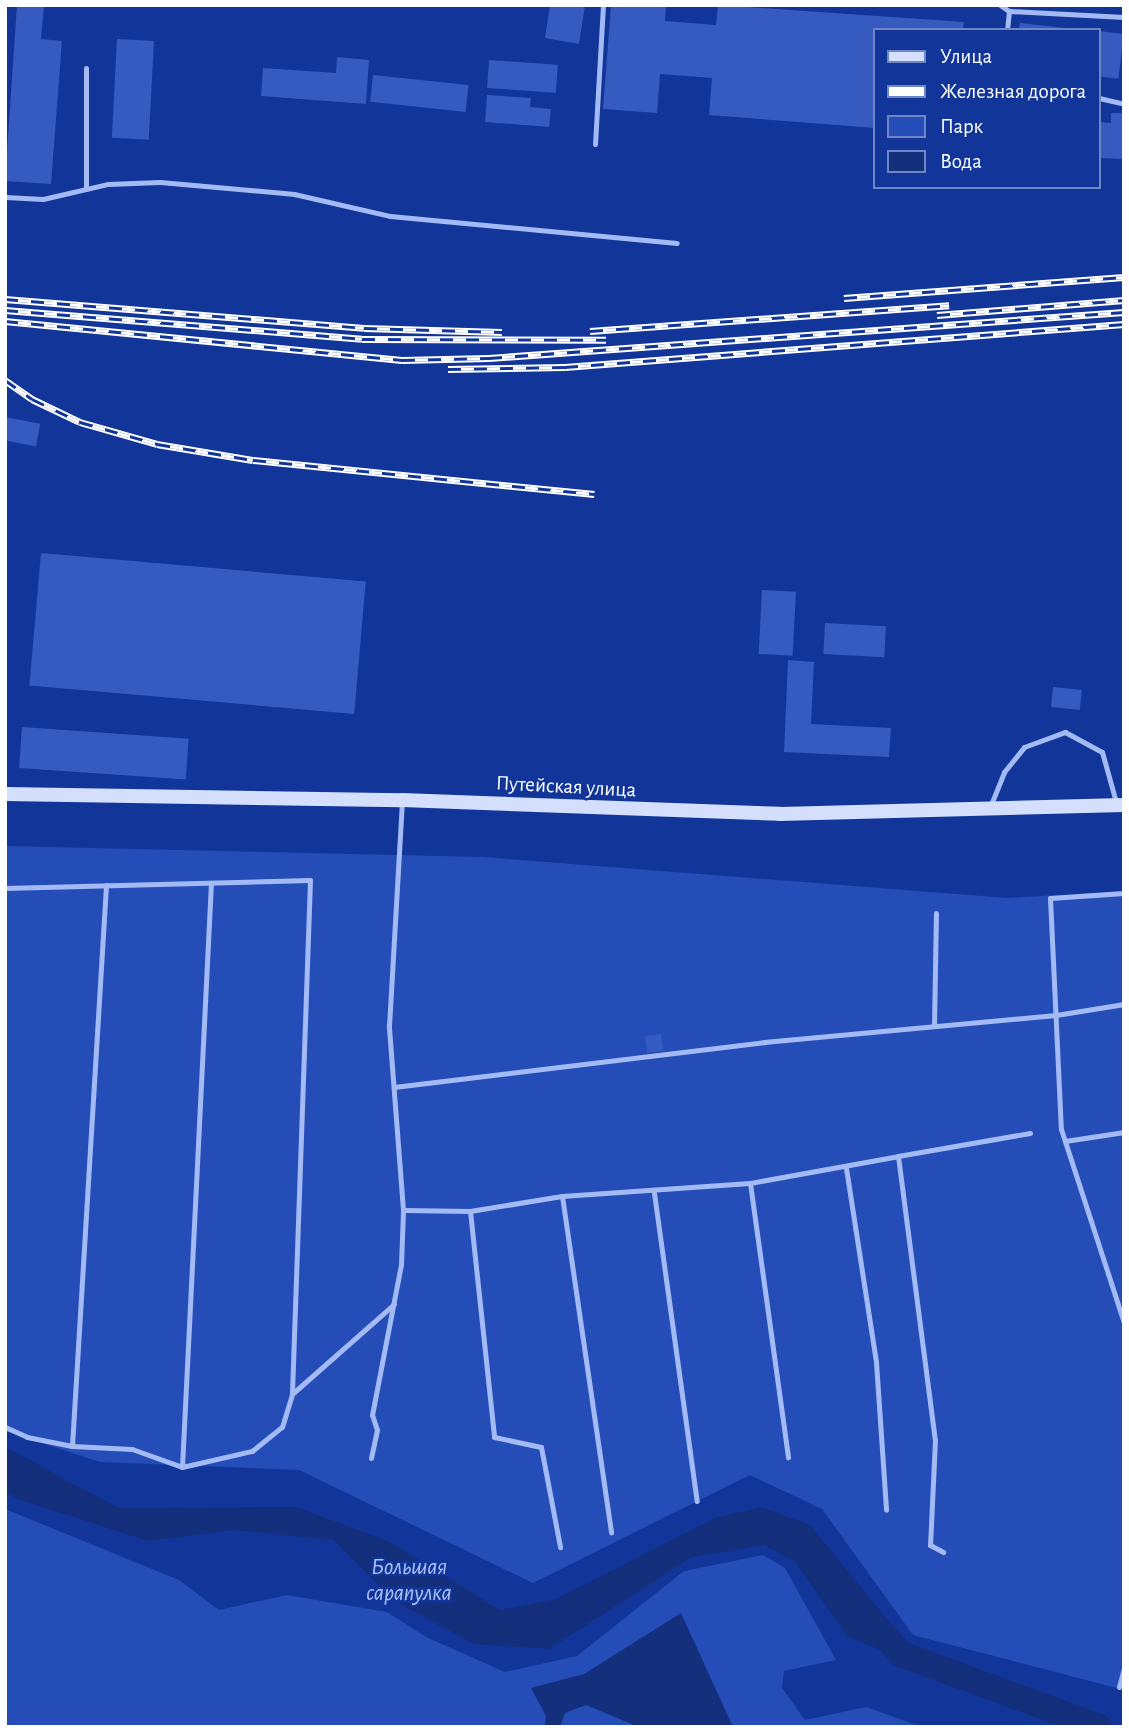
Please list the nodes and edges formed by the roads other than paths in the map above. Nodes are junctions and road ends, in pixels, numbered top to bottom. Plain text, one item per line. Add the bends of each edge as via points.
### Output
1 (603, 5) edge
2 (1000, 5) edge
3 (1009, 11) junction
4 (1124, 17) edge
5 (1007, 28) edge
6 (86, 68) dead end
7 (1101, 98) edge
8 (1124, 104) edge
9 (595, 144) dead end
10 (86, 189) junction
11 (5, 197) edge
12 (677, 243) dead end
13 (5, 794) edge
14 (402, 800) junction
15 (1120, 805) edge
16 (990, 807) junction
17 (211, 883) junction
18 (106, 886) junction
19 (5, 888) edge
20 (1124, 893) edge
21 (936, 913) dead end
22 (1124, 1004) edge
23 (1056, 1015) junction
24 (934, 1026) junction
25 (394, 1087) junction
26 (1124, 1132) edge
27 (1030, 1133) dead end
28 (1065, 1141) junction
29 (898, 1156) junction
30 (846, 1168) junction
31 (750, 1183) junction
32 (654, 1193) junction
33 (562, 1196) junction
34 (403, 1210) junction
35 (470, 1211) junction
36 (394, 1304) junction
37 (1124, 1323) edge
38 (292, 1394) junction
39 (5, 1427) edge
40 (72, 1446) junction
41 (788, 1457) dead end
42 (371, 1458) dead end
43 (181, 1467) junction
44 (697, 1502) dead end
45 (886, 1510) dead end
46 (611, 1532) dead end
47 (560, 1547) dead end
48 (943, 1552) dead end
49 (1124, 1668) edge
50 (1119, 1687) dead end

1 - 9 lane
2 - 3 lane
3 - 4 lane
3 - 5 lane
6 - 10 lane
7 - 8 lane
10 - 11 lane via 43,199
10 - 12 lane via 160,183 294,194 390,216
13 - 14 main road, Путейская улица
14 - 16 main road, Путейская улица via 698,813
14 - 25 lane via 389,1026
15 - 16 main road, Путейская улица
15 - 16 lane via 1102,752 1065,732 1024,747 1004,772
17 - 18 lane
17 - 38 lane via 310,880
17 - 43 lane
18 - 19 lane
18 - 40 lane
20 - 23 lane via 1050,898
21 - 24 lane
22 - 23 lane
23 - 24 lane
23 - 28 lane
24 - 25 lane
25 - 34 lane
26 - 28 lane
27 - 29 lane
28 - 37 lane
29 - 30 lane
29 - 48 lane via 935,1440 930,1545
30 - 31 lane
30 - 45 lane via 876,1362
31 - 32 lane
31 - 41 lane
32 - 33 lane
32 - 44 lane
33 - 35 lane
33 - 46 lane
34 - 35 lane
34 - 36 lane
35 - 47 lane via 494,1437 541,1447
36 - 38 lane
36 - 42 lane via 372,1416 377,1430
38 - 43 lane via 282,1427 252,1451
39 - 40 lane via 27,1437
40 - 43 lane via 132,1449
49 - 50 lane

